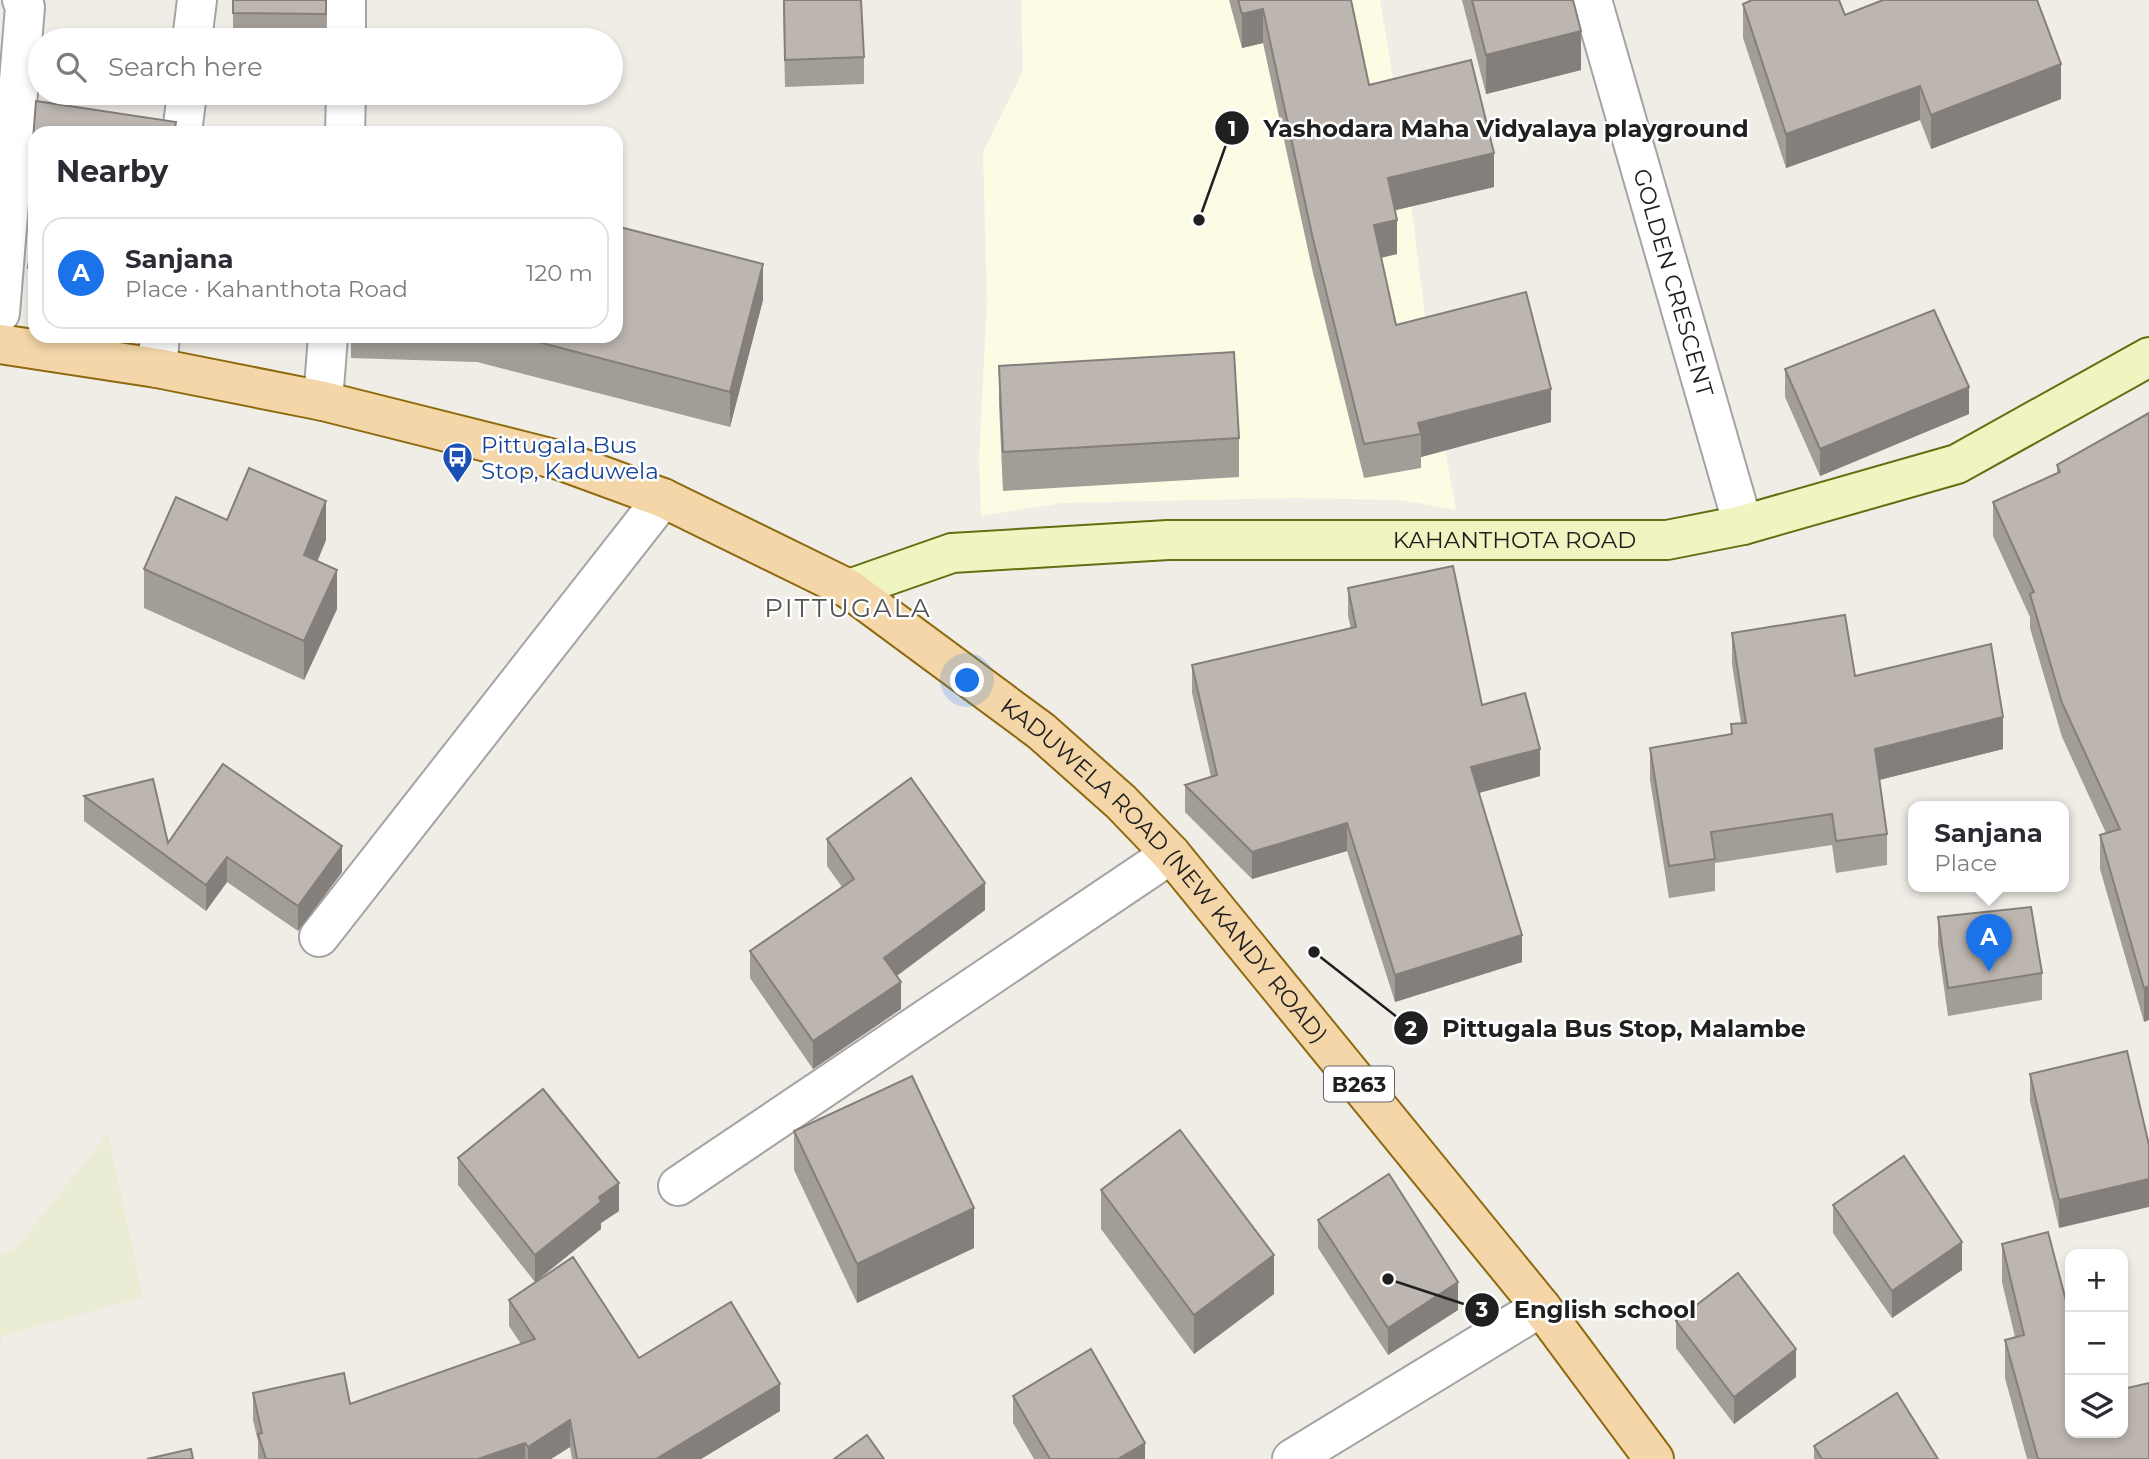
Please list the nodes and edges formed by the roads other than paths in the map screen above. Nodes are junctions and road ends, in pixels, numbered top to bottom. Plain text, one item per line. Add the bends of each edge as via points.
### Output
1 (22, 0) edge
2 (197, 0) edge
3 (346, 0) edge
4 (1592, 0) edge
5 (194, 28) edge
6 (346, 28) edge
7 (186, 105) edge
8 (345, 105) edge
9 (183, 126) edge
10 (345, 126) edge
11 (0, 313) edge
12 (327, 343) edge
13 (0, 344) edge
14 (158, 352) edge
15 (2149, 358) edge
16 (323, 401) junction
17 (663, 498) junction
18 (1744, 525) junction
19 (849, 589) junction
20 (1171, 854) junction
21 (319, 936) dead end
22 (678, 1186) dead end
23 (1541, 1307) junction
24 (1292, 1459) edge
25 (1654, 1459) edge

1 - 11 street
2 - 5 street
3 - 6 street
4 - 18 street, GOLDEN CRESCENT
7 - 9 street
8 - 10 street
12 - 16 street
13 - 14 main road, KADUWELA ROAD (NEW KANDY ROAD) / B263
14 - 16 main road, KADUWELA ROAD (NEW KANDY ROAD) / B263
15 - 18 main road, KAHANTHOTA ROAD via 1957,464
16 - 17 main road, KADUWELA ROAD (NEW KANDY ROAD) / B263 via 562,461
17 - 19 main road, KADUWELA ROAD (NEW KANDY ROAD) / B263
17 - 21 street
18 - 19 main road, KAHANTHOTA ROAD via 1667,540 1168,540 952,553
19 - 20 main road, KADUWELA ROAD (NEW KANDY ROAD) / B263 via 1041,731
20 - 22 street
20 - 23 main road, KADUWELA ROAD (NEW KANDY ROAD) / B263
23 - 24 street
23 - 25 main road, KADUWELA ROAD (NEW KANDY ROAD) / B263

